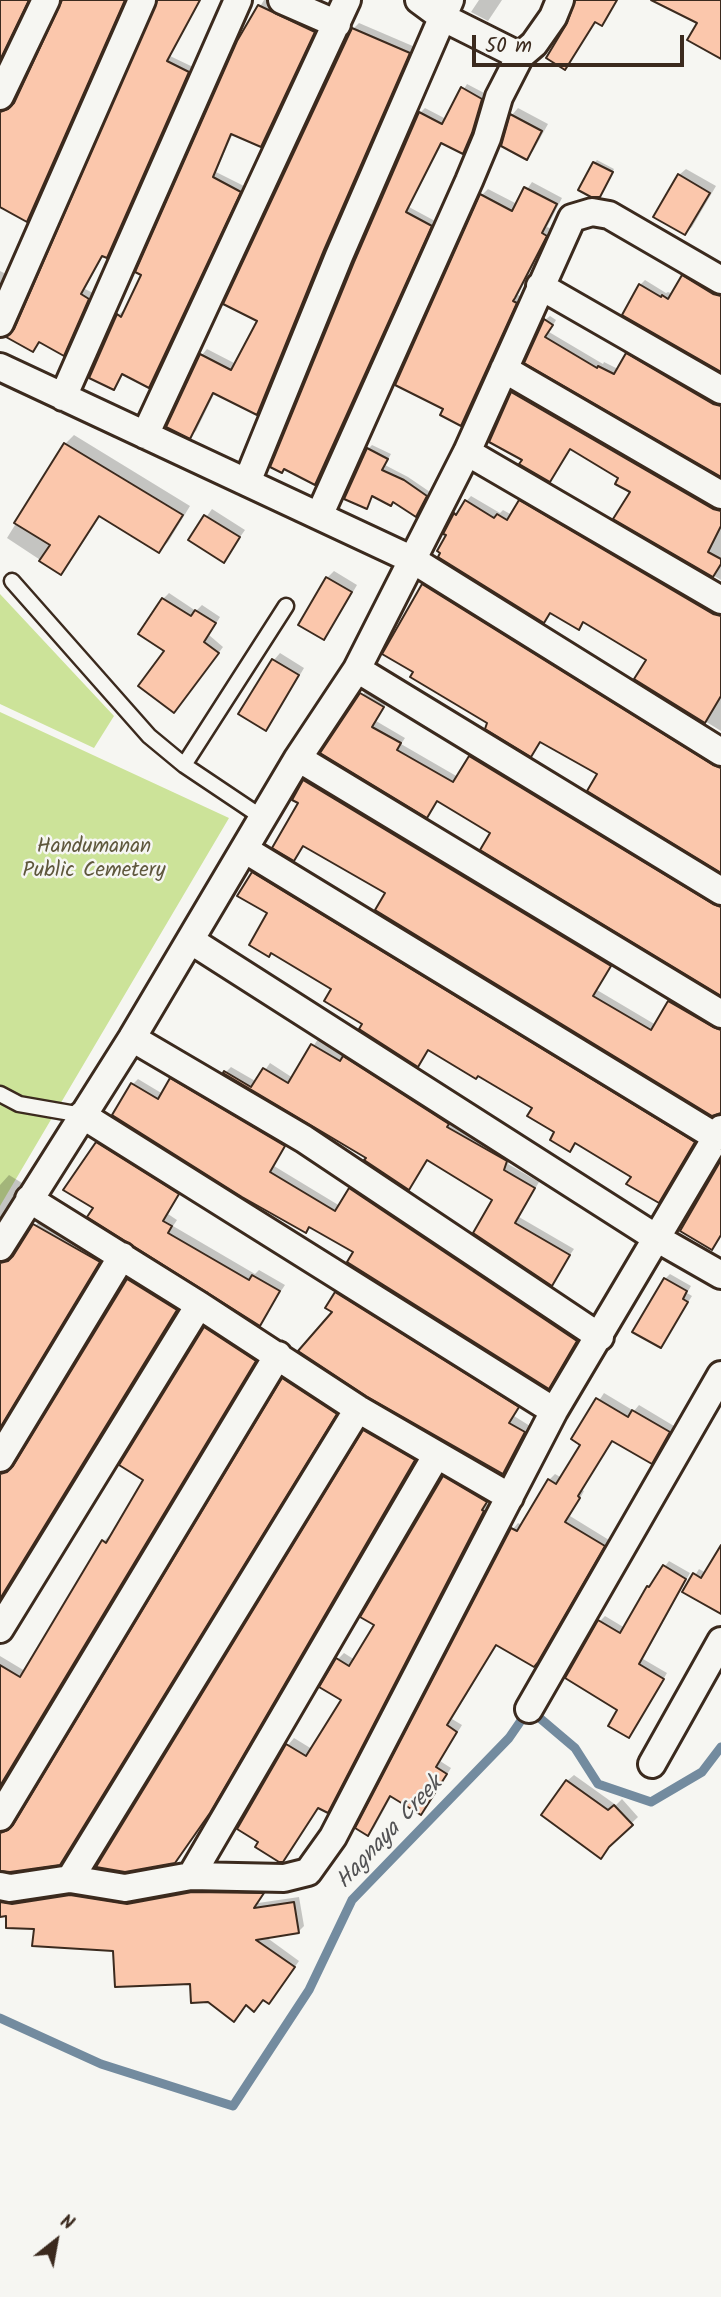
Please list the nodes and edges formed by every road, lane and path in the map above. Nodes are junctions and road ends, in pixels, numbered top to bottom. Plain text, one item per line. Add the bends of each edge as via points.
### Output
1 (46, 0) edge
2 (142, 0) edge
3 (237, 0) edge
4 (282, 0) edge
5 (348, 0) edge
6 (419, 0) edge
7 (560, 0) edge
8 (446, 8) edge
9 (337, 24) junction
10 (520, 56) junction
11 (0, 96) edge
12 (721, 280) edge
13 (540, 286) junction
14 (0, 323) edge
15 (0, 368) edge
16 (504, 369) junction
17 (721, 390) edge
18 (63, 397) junction
19 (145, 435) junction
20 (467, 452) junction
21 (247, 482) junction
22 (721, 495) edge
23 (319, 516) junction
24 (413, 560) junction
25 (12, 581) dead end
26 (721, 600) edge
27 (286, 606) dead end
28 (357, 669) junction
29 (721, 752) edge
30 (298, 758) junction
31 (184, 765) junction
32 (263, 818) junction
33 (244, 849) junction
34 (721, 891) edge
35 (190, 940) junction
36 (721, 1014) edge
37 (132, 1038) junction
38 (0, 1094) edge
39 (82, 1115) junction
40 (718, 1133) edge
41 (29, 1199) junction
42 (658, 1239) junction
43 (0, 1247) edge
44 (122, 1256) junction
45 (721, 1275) edge
46 (199, 1305) junction
47 (600, 1337) junction
48 (278, 1355) junction
49 (721, 1374) edge
50 (358, 1409) junction
51 (554, 1411) junction
52 (436, 1456) junction
53 (0, 1458) edge
54 (510, 1497) junction
55 (0, 1629) edge
56 (721, 1641) edge
57 (529, 1709) dead end
58 (652, 1764) dead end
59 (0, 1817) edge
60 (191, 1875) junction
61 (70, 1879) junction
62 (0, 1886) edge

1 - 11 street
2 - 14 street
3 - 18 street
4 - 9 street
5 - 9 street
6 - 8 street
7 - 10 street via 541,35
8 - 10 street
8 - 21 street
9 - 19 street
10 - 23 street
12 - 13 street via 609,215 592,212 572,218
13 - 16 street
13 - 17 street
15 - 18 street
16 - 20 street
16 - 22 street
18 - 19 street
19 - 21 street
20 - 24 street
20 - 26 street
21 - 23 street
23 - 24 street
24 - 28 street
24 - 29 street
25 - 31 lane via 149,736
27 - 31 lane
28 - 30 street
28 - 34 street
30 - 32 street
30 - 36 street
31 - 32 lane
32 - 33 street
33 - 35 street
33 - 40 street
35 - 37 street
35 - 42 street
37 - 39 street
37 - 47 street via 304,1139
38 - 39 lane via 19,1104
39 - 41 street
39 - 51 street
40 - 42 street
41 - 43 street
41 - 44 street
42 - 45 street
42 - 47 street
44 - 46 street
44 - 53 street
46 - 48 street
46 - 55 street
47 - 51 street
48 - 50 street
48 - 59 street
49 - 57 street
50 - 52 street
50 - 61 street
51 - 54 street
52 - 54 street
52 - 60 street
54 - 60 street via 333,1838 308,1872 284,1878
56 - 58 street
60 - 61 street via 125,1888
61 - 62 street

